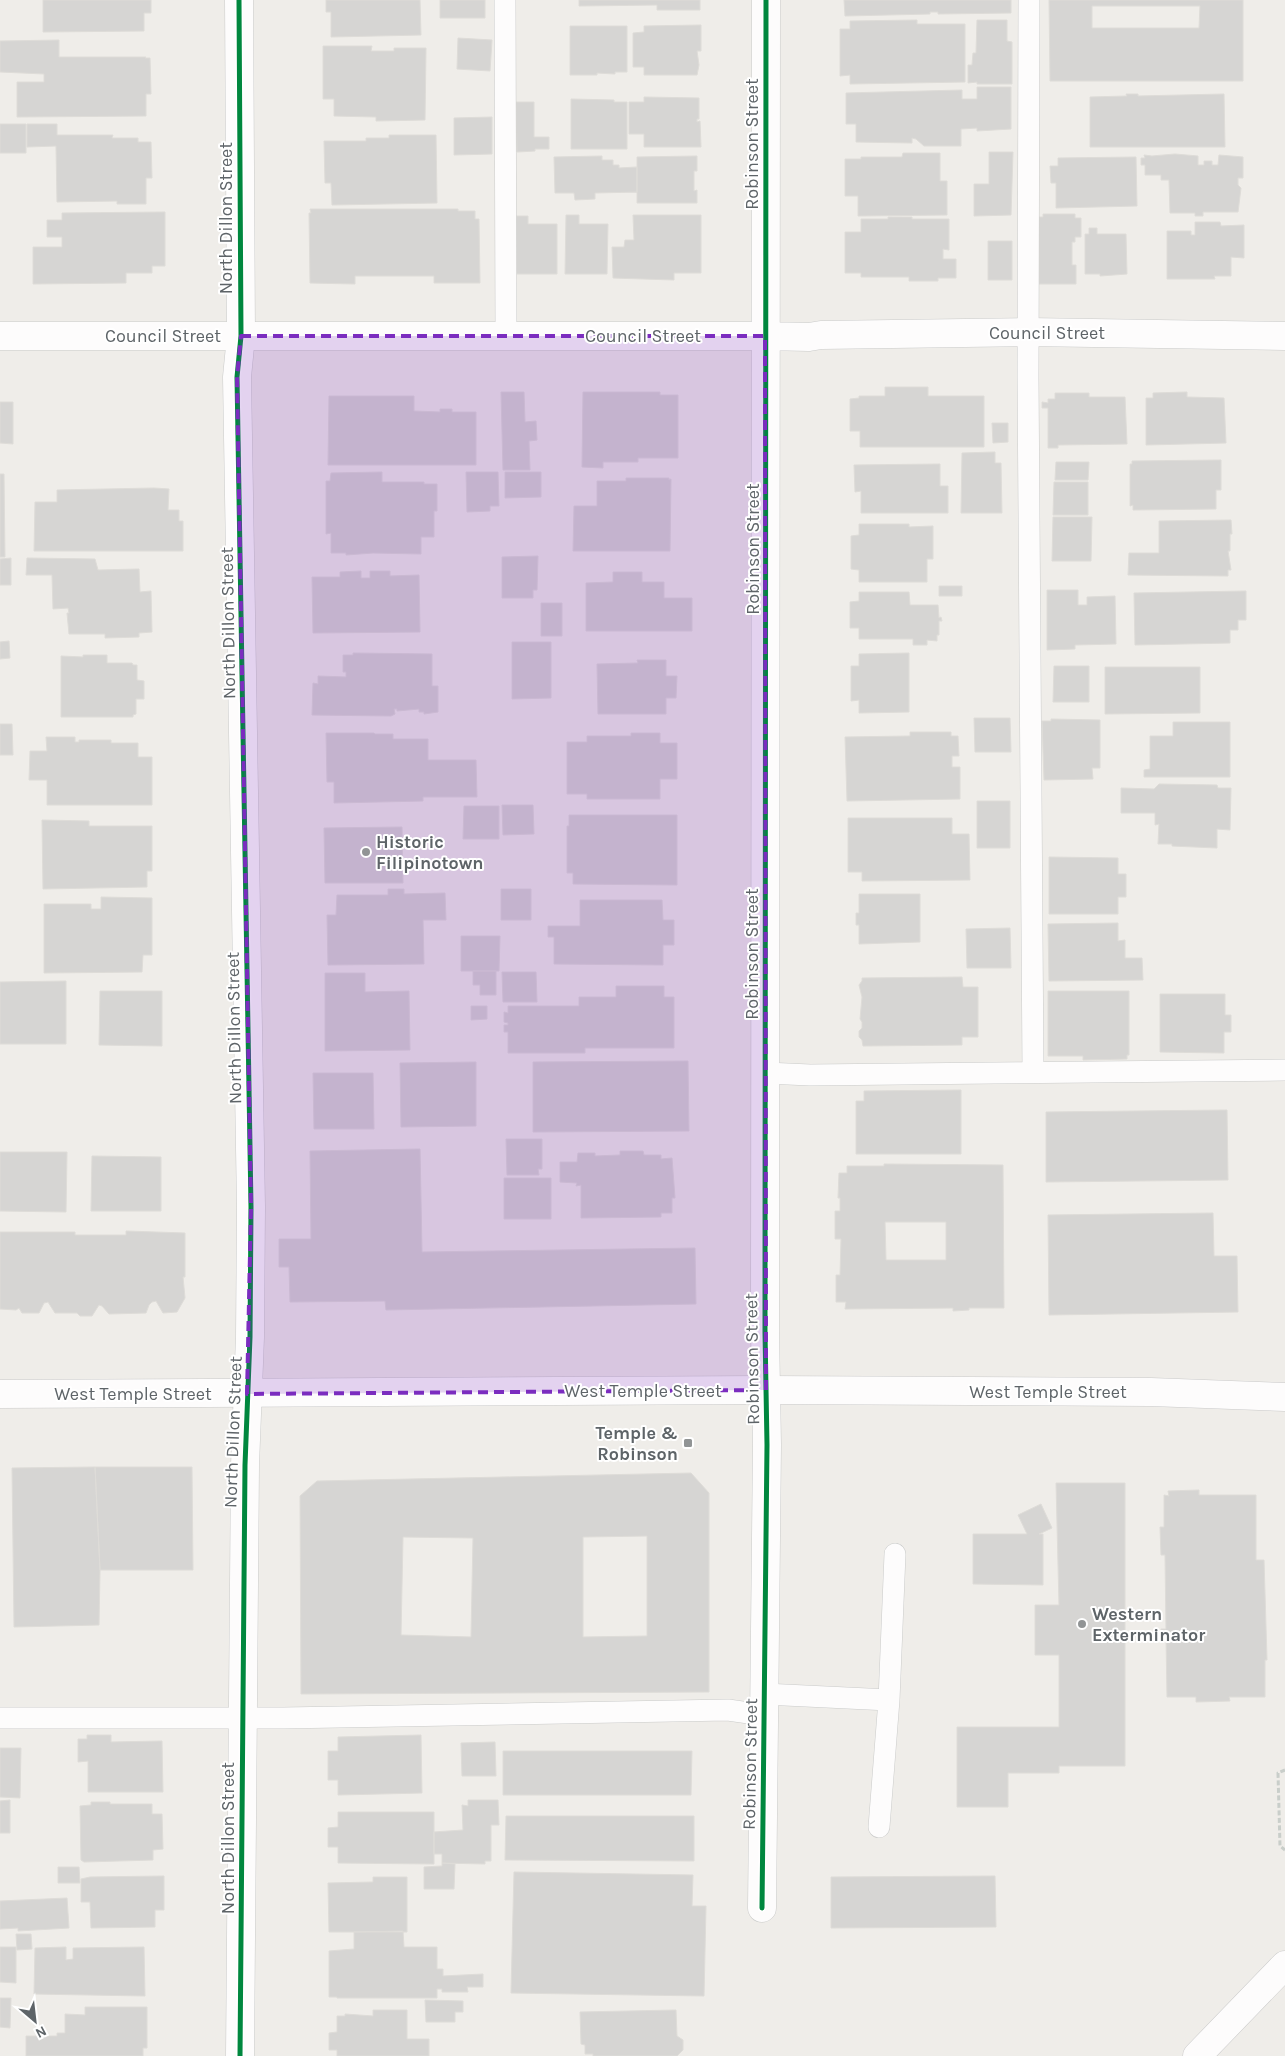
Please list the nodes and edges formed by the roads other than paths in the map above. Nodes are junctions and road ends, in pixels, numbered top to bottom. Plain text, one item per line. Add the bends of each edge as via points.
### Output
1 (239, 0) edge
2 (505, 0) edge
3 (766, 0) edge
4 (1029, 0) edge
5 (1028, 332) junction
6 (0, 336) edge
7 (241, 336) junction
8 (765, 336) junction
9 (1285, 336) edge
10 (506, 337) junction
11 (1285, 1070) edge
12 (1033, 1071) junction
13 (766, 1073) junction
14 (766, 1390) junction
15 (0, 1394) edge
16 (247, 1394) junction
17 (1285, 1397) edge
18 (895, 1554) dead end
19 (889, 1700) junction
20 (764, 1705) junction
21 (0, 1718) edge
22 (242, 1718) junction
23 (879, 1827) dead end
24 (762, 1908) dead end
25 (1285, 1965) edge
26 (240, 2056) edge
27 (1197, 2056) edge

1 - 7 street, North Dillon Street
2 - 10 lane
3 - 8 street, Robinson Street
4 - 5 lane
5 - 8 street, Council Street via 820,335 808,338
5 - 9 street, Council Street
5 - 12 lane
6 - 7 street, Council Street
7 - 10 street, Council Street
7 - 16 street, North Dillon Street via 237,376 251,1207
8 - 10 street, Council Street
8 - 13 street, Robinson Street
11 - 12 lane
12 - 13 lane
13 - 14 street, Robinson Street
14 - 16 street, West Temple Street
14 - 17 street, West Temple Street via 1151,1392
14 - 20 street, Robinson Street
15 - 16 street, West Temple Street
16 - 22 street, North Dillon Street
18 - 19 lane
19 - 20 lane
19 - 23 lane
20 - 22 lane via 728,1710
20 - 24 street, Robinson Street
21 - 22 lane
22 - 26 street, North Dillon Street
25 - 27 street

